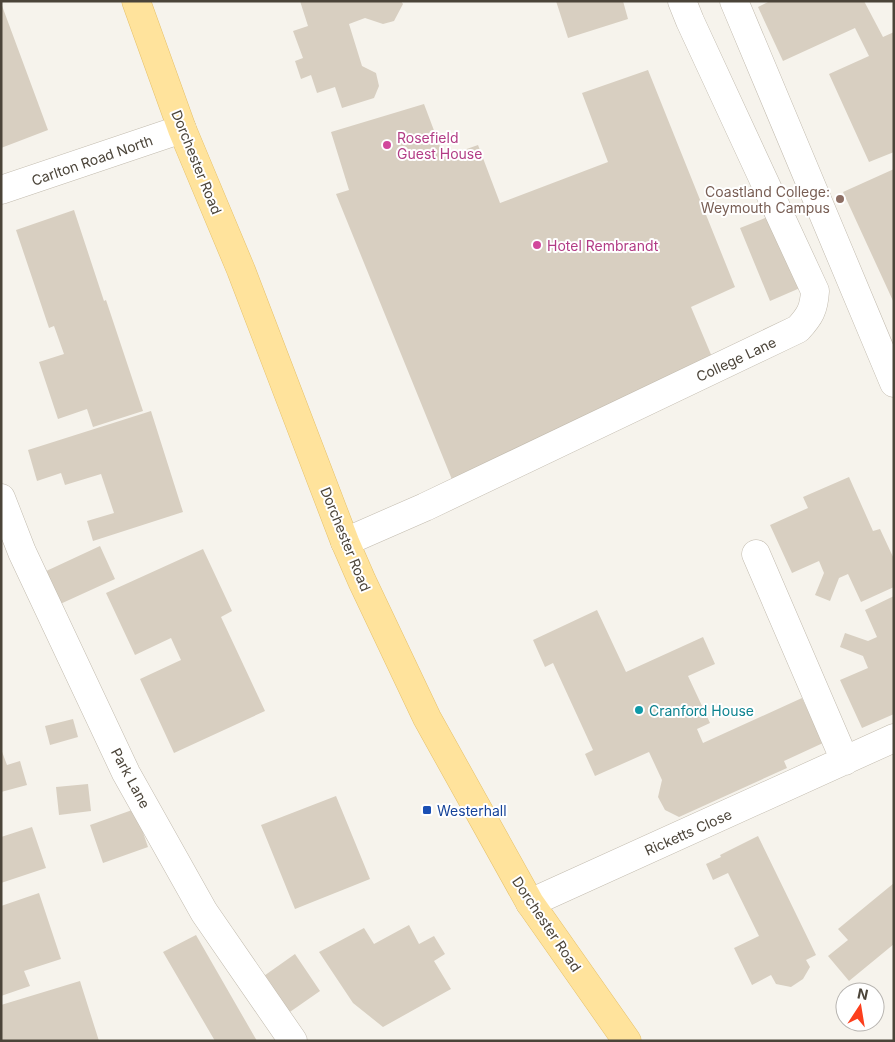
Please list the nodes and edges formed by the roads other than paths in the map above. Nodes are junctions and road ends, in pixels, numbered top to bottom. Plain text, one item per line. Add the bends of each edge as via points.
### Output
1 (136, 1) edge
2 (682, 1) edge
3 (734, 1) edge
4 (182, 129) junction
5 (1, 190) edge
6 (894, 383) edge
7 (1, 498) edge
8 (345, 542) junction
9 (756, 554) dead end
10 (894, 738) edge
11 (845, 761) junction
12 (530, 902) junction
13 (293, 1041) edge
14 (628, 1041) edge

1 - 4 main road, Dorchester Road
2 - 8 street, College Lane via 815,292 814,306 808,319 798,329
3 - 6 street
4 - 5 street, Carlton Road North
4 - 8 main road, Dorchester Road via 241,270
7 - 13 street, Park Lane via 22,552 126,773 204,912
8 - 12 main road, Dorchester Road via 427,718
9 - 11 street
10 - 11 street, Ricketts Close
11 - 12 street, Ricketts Close
12 - 14 main road, Dorchester Road

